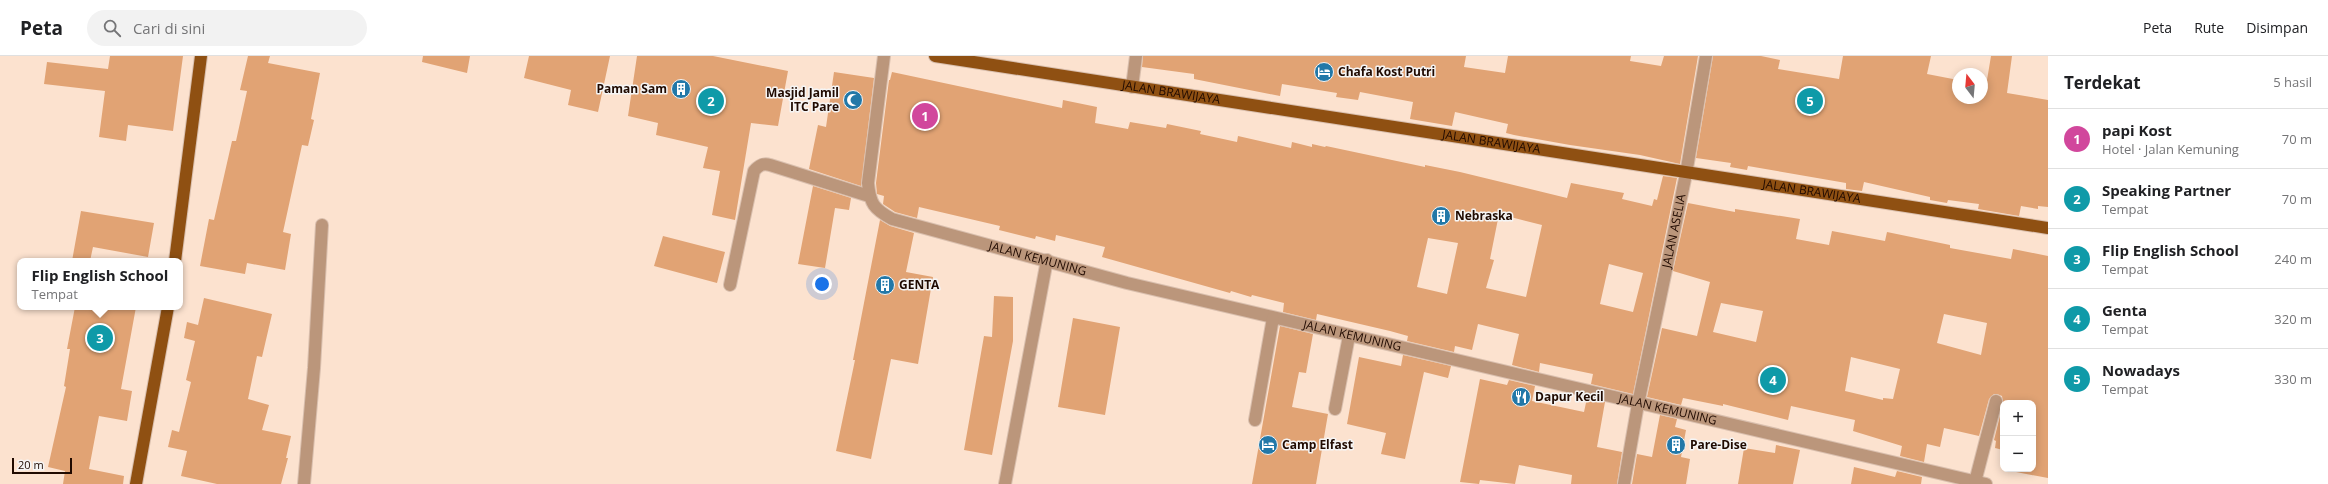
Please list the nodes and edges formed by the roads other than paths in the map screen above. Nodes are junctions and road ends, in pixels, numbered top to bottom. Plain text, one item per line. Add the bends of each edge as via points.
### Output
1 (201, 56) edge
2 (884, 56) edge
3 (935, 56) edge
4 (1136, 56) edge
5 (1706, 56) edge
6 (1132, 87) junction
7 (1686, 174) junction
8 (869, 196) junction
9 (322, 225) dead end
10 (2048, 228) edge
11 (175, 258) edge
12 (1047, 260) junction
13 (730, 285) dead end
14 (167, 310) edge
15 (1273, 318) junction
16 (1349, 336) junction
17 (1996, 401) dead end
18 (1638, 404) junction
19 (1335, 409) dead end
20 (1256, 420) dead end
21 (1980, 483) edge
22 (136, 484) edge
23 (304, 484) edge
24 (1005, 484) edge
25 (1624, 484) edge

1 - 11 main road
2 - 8 street via 868,183
3 - 6 main road, JALAN BRAWIJAYA
4 - 6 street
5 - 7 street, JALAN ASELIA
6 - 7 main road, JALAN BRAWIJAYA
7 - 10 main road, JALAN BRAWIJAYA
7 - 18 street, JALAN ASELIA
8 - 12 street, JALAN KEMUNING via 876,210 892,219
8 - 13 street via 770,165 758,166 754,171
9 - 23 street
12 - 15 street, JALAN KEMUNING via 1127,283
12 - 24 street
14 - 22 main road
15 - 16 street, JALAN KEMUNING
15 - 20 street
16 - 18 street, JALAN KEMUNING
16 - 19 street
17 - 21 street
18 - 21 street, JALAN KEMUNING
18 - 25 street, JALAN ASELIA

